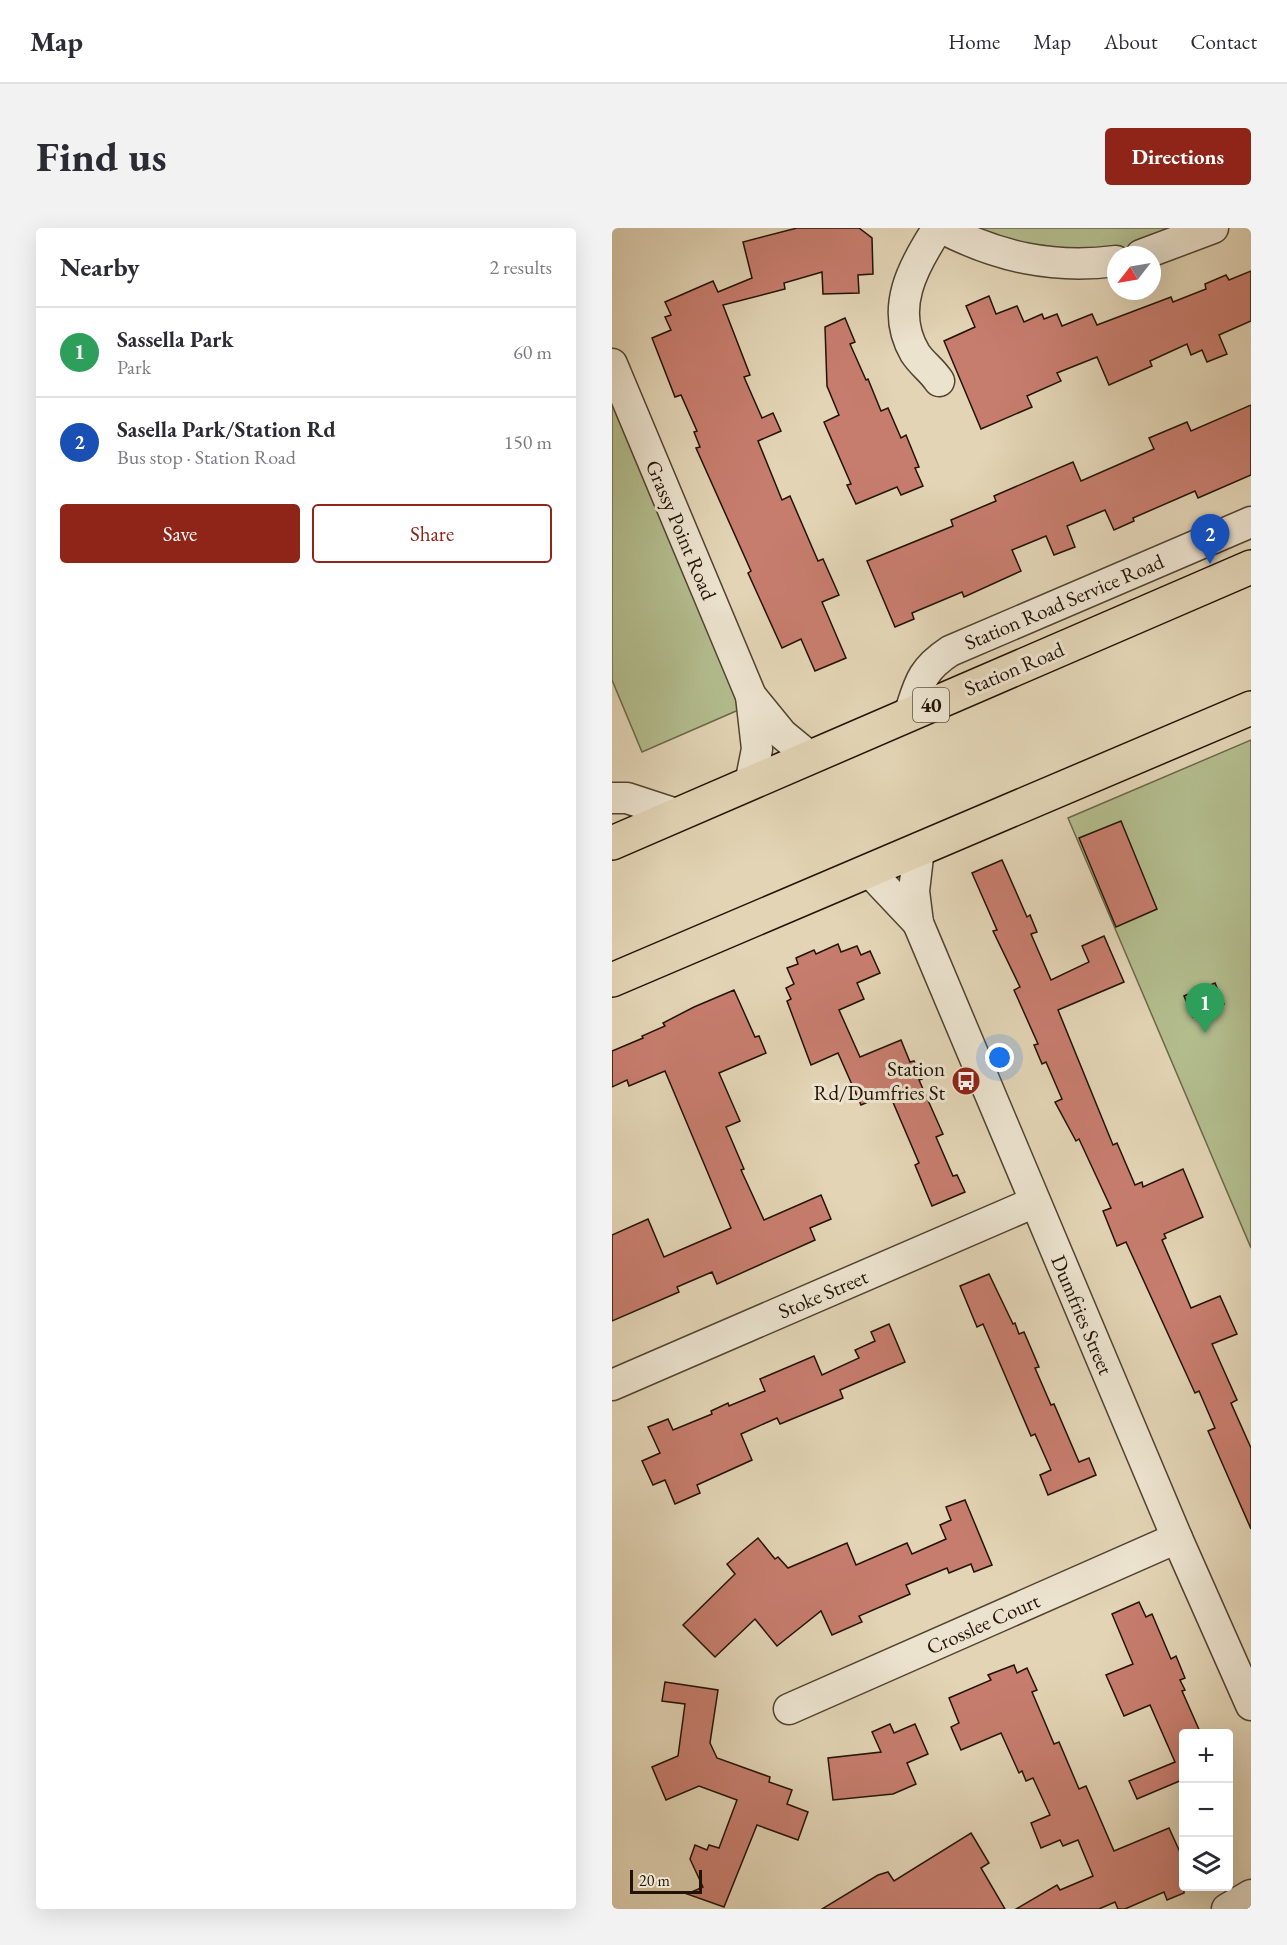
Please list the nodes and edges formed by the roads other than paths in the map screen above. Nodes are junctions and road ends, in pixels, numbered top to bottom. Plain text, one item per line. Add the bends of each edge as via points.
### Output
1 (940, 228) edge
2 (1212, 228) edge
3 (1161, 247) edge
4 (1107, 262) edge
5 (612, 364) edge
6 (939, 381) dead end
7 (1251, 522) edge
8 (1251, 567) edge
9 (751, 696) junction
10 (1251, 708) edge
11 (909, 715) junction
12 (810, 758) junction
13 (750, 784) junction
14 (612, 798) edge
15 (680, 815) junction
16 (612, 843) edge
17 (919, 849) junction
18 (868, 870) junction
19 (918, 923) junction
20 (612, 980) edge
21 (1035, 1203) junction
22 (612, 1385) edge
23 (1177, 1538) junction
24 (1251, 1705) edge
25 (789, 1709) dead end
26 (1251, 1895) edge
27 (1227, 1909) edge

1 - 4 street via 994,251 1032,261 1087,265
1 - 6 street via 914,271 902,314 915,354
2 - 3 street
5 - 9 street, Grassy Point Road
7 - 11 street, Station Road Service Road via 950,651 931,664 921,677
8 - 11 main road, Station Road / 40
9 - 12 street, Grassy Point Road via 782,734
9 - 13 street, Grassy Point Road via 756,749
10 - 17 main road
11 - 12 main road, Station Road / 40
12 - 13 main road, Station Road / 40
13 - 15 main road, Station Road / 40
14 - 15 street via 627,798
15 - 16 main road, Station Road / 40
17 - 18 main road
17 - 19 street, Dumfries Street via 914,891
18 - 19 street, Dumfries Street
18 - 20 main road
19 - 21 street, Dumfries Street
21 - 22 street, Stoke Street
21 - 23 street, Dumfries Street
23 - 24 street, Dumfries Street
23 - 25 street, Crosslee Court
26 - 27 street

